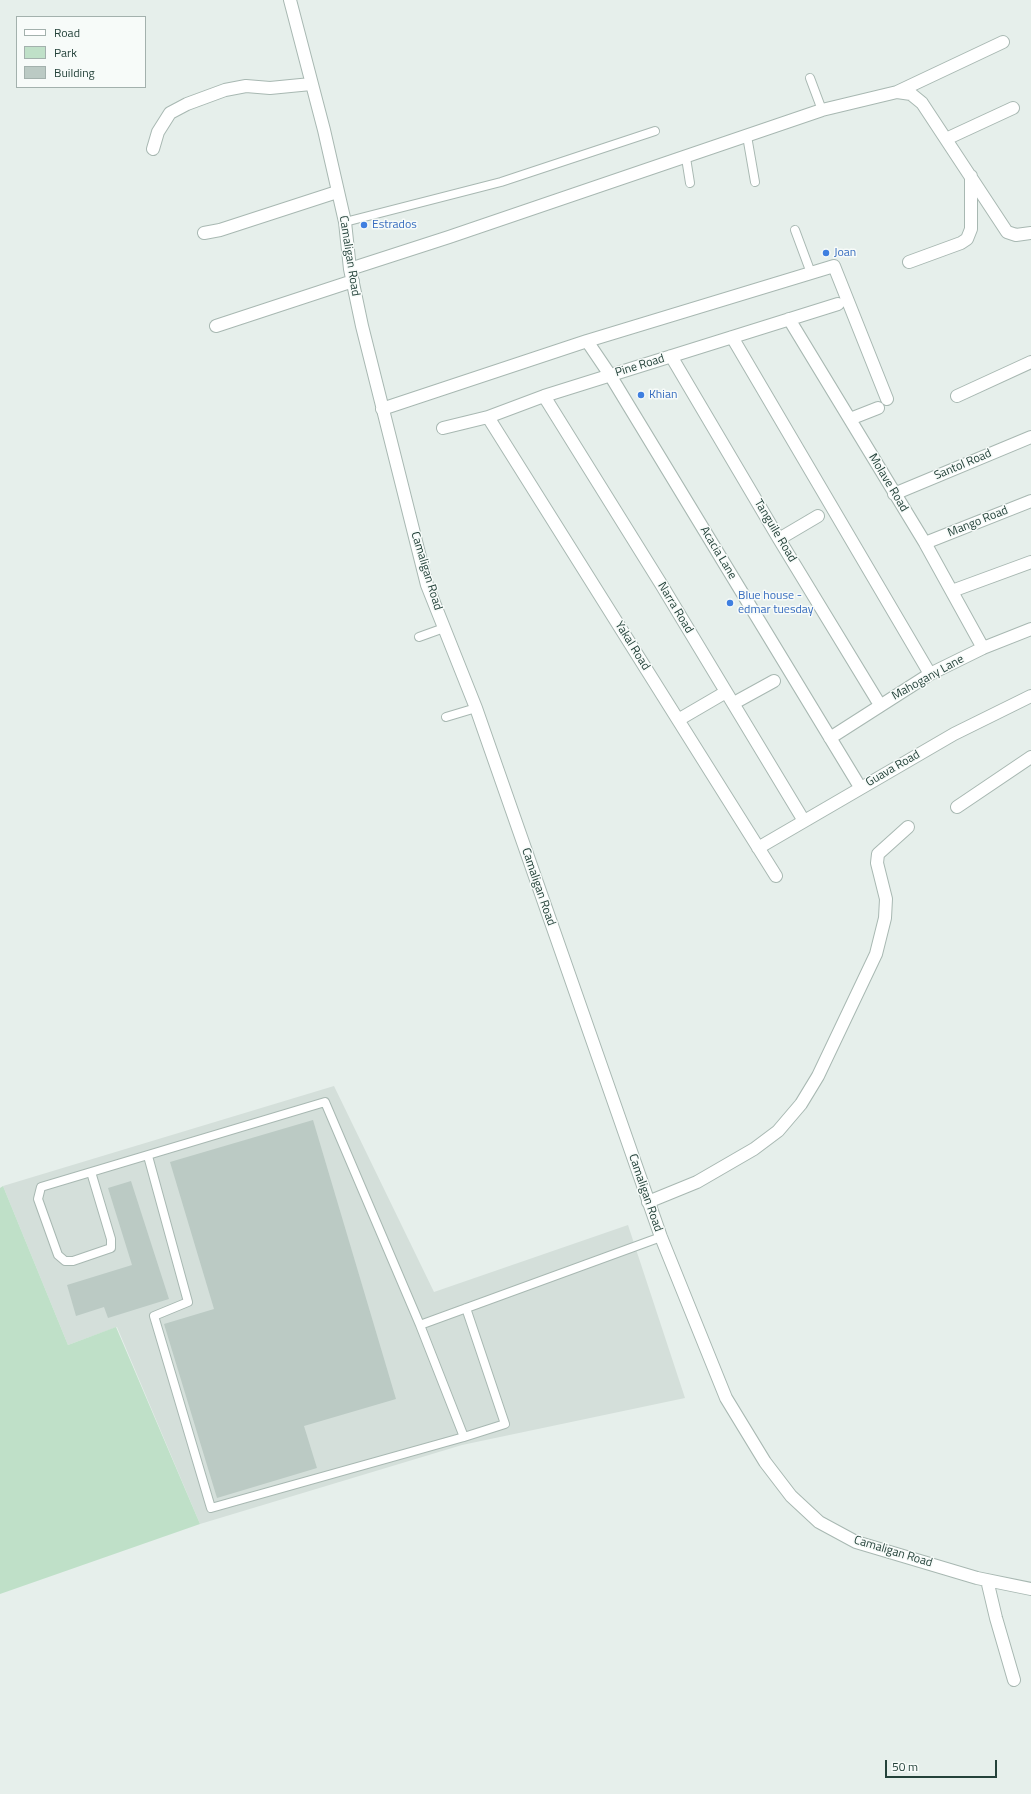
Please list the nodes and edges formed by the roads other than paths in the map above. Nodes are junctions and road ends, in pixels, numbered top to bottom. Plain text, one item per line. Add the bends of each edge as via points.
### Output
1 (290, 0) edge
2 (1003, 42) dead end
3 (810, 78) dead end
4 (312, 84) junction
5 (897, 92) junction
6 (1013, 108) dead end
7 (822, 110) junction
8 (655, 131) dead end
9 (747, 136) junction
10 (946, 139) junction
11 (153, 148) dead end
12 (686, 158) junction
13 (971, 176) junction
14 (755, 182) dead end
15 (690, 183) dead end
16 (337, 192) junction
17 (345, 222) junction
18 (795, 230) dead end
19 (204, 232) dead end
20 (1031, 233) edge
21 (909, 262) dead end
22 (350, 269) junction
23 (811, 273) junction
24 (353, 281) junction
25 (838, 304) dead end
26 (789, 320) junction
27 (216, 326) dead end
28 (732, 337) junction
29 (587, 341) junction
30 (671, 356) junction
31 (1031, 362) edge
32 (610, 375) junction
33 (544, 396) junction
34 (957, 396) dead end
35 (887, 399) dead end
36 (878, 408) dead end
37 (382, 409) junction
38 (488, 417) junction
39 (850, 419) junction
40 (443, 428) dead end
41 (1031, 437) edge
42 (894, 494) junction
43 (1031, 501) edge
44 (818, 516) dead end
45 (779, 539) junction
46 (925, 543) junction
47 (1031, 562) edge
48 (952, 591) junction
49 (444, 628) junction
50 (1031, 628) edge
51 (419, 637) dead end
52 (983, 648) junction
53 (930, 674) junction
54 (774, 681) dead end
55 (726, 692) junction
56 (1030, 700) edge
57 (734, 703) junction
58 (880, 705) junction
59 (476, 708) junction
60 (446, 717) dead end
61 (678, 720) junction
62 (830, 738) junction
63 (1031, 757) edge
64 (860, 787) junction
65 (957, 807) dead end
66 (804, 821) junction
67 (908, 828) dead end
68 (758, 848) junction
69 (776, 876) dead end
70 (148, 1156) junction
71 (91, 1172) junction
72 (648, 1202) junction
73 (661, 1237) junction
74 (466, 1308) junction
75 (420, 1325) junction
76 (464, 1438) junction
77 (988, 1580) junction
78 (1031, 1589) edge
79 (1014, 1680) dead end

1 - 4 street, Camaligan Road
2 - 5 street
3 - 7 lane
4 - 11 street via 270,88 246,86 225,90 187,104 170,113 158,132
4 - 16 street, Camaligan Road
5 - 7 street
5 - 10 street via 911,94 922,103
6 - 10 street
7 - 9 street
8 - 17 lane via 501,182
9 - 12 street
9 - 14 lane
10 - 13 street
12 - 15 lane
12 - 22 street
13 - 20 street via 1007,232 1016,235
13 - 21 street via 971,229 967,239
16 - 17 street, Camaligan Road
16 - 19 street via 220,230
17 - 22 street, Camaligan Road
18 - 23 lane
22 - 24 street, Camaligan Road
23 - 29 street
23 - 35 street via 834,266
24 - 27 street
24 - 37 street, Camaligan Road
25 - 26 street, Pine Road
26 - 28 street, Pine Road
26 - 39 street, Molave Road
28 - 30 street, Pine Road
28 - 53 street
29 - 32 street, Acacia Lane
29 - 37 street
30 - 32 street, Pine Road
30 - 45 street, Tanguile Road
31 - 34 street
32 - 33 street, Pine Road
32 - 62 street, Acacia Lane
33 - 38 street, Pine Road
33 - 55 street, Narra Road
36 - 39 street
37 - 49 street, Camaligan Road via 428,585
38 - 40 street, Pine Road
38 - 61 street, Yakal Road
39 - 42 street, Molave Road
41 - 42 street, Santol Road
42 - 46 street, Molave Road
43 - 46 street, Mango Road
44 - 45 street
45 - 58 street, Tanguile Road
46 - 48 street, Molave Road
47 - 48 street
48 - 52 street, Molave Road
49 - 51 lane
49 - 59 street, Camaligan Road
50 - 52 street, Mahogany Lane
52 - 53 street, Mahogany Lane
53 - 58 street, Mahogany Lane
54 - 57 street
55 - 57 street, Narra Road
55 - 61 street
56 - 64 street, Guava Road via 954,734
57 - 66 street, Narra Road
58 - 62 street, Mahogany Lane
59 - 60 lane
59 - 72 street, Camaligan Road
61 - 68 street, Yakal Road
62 - 64 street, Acacia Lane
63 - 65 street
64 - 66 street, Guava Road
66 - 68 street, Guava Road
67 - 72 street via 878,854 877,863 886,899 876,954 818,1076 801,1104 778,1131 754,1149 698,1182
68 - 69 street, Yakal Road
70 - 71 lane
70 - 75 lane via 326,1102
70 - 76 lane via 188,1302 154,1316 211,1508
71 - 71 lane via 42,1187 38,1199 58,1255 65,1261 73,1261 111,1248 111,1239
72 - 73 street, Camaligan Road
73 - 74 lane
73 - 77 street, Camaligan Road via 726,1398 765,1462 799,1504 819,1522 856,1542
74 - 75 lane
74 - 76 lane via 505,1424
75 - 76 lane
77 - 78 street, Camaligan Road
77 - 79 street

